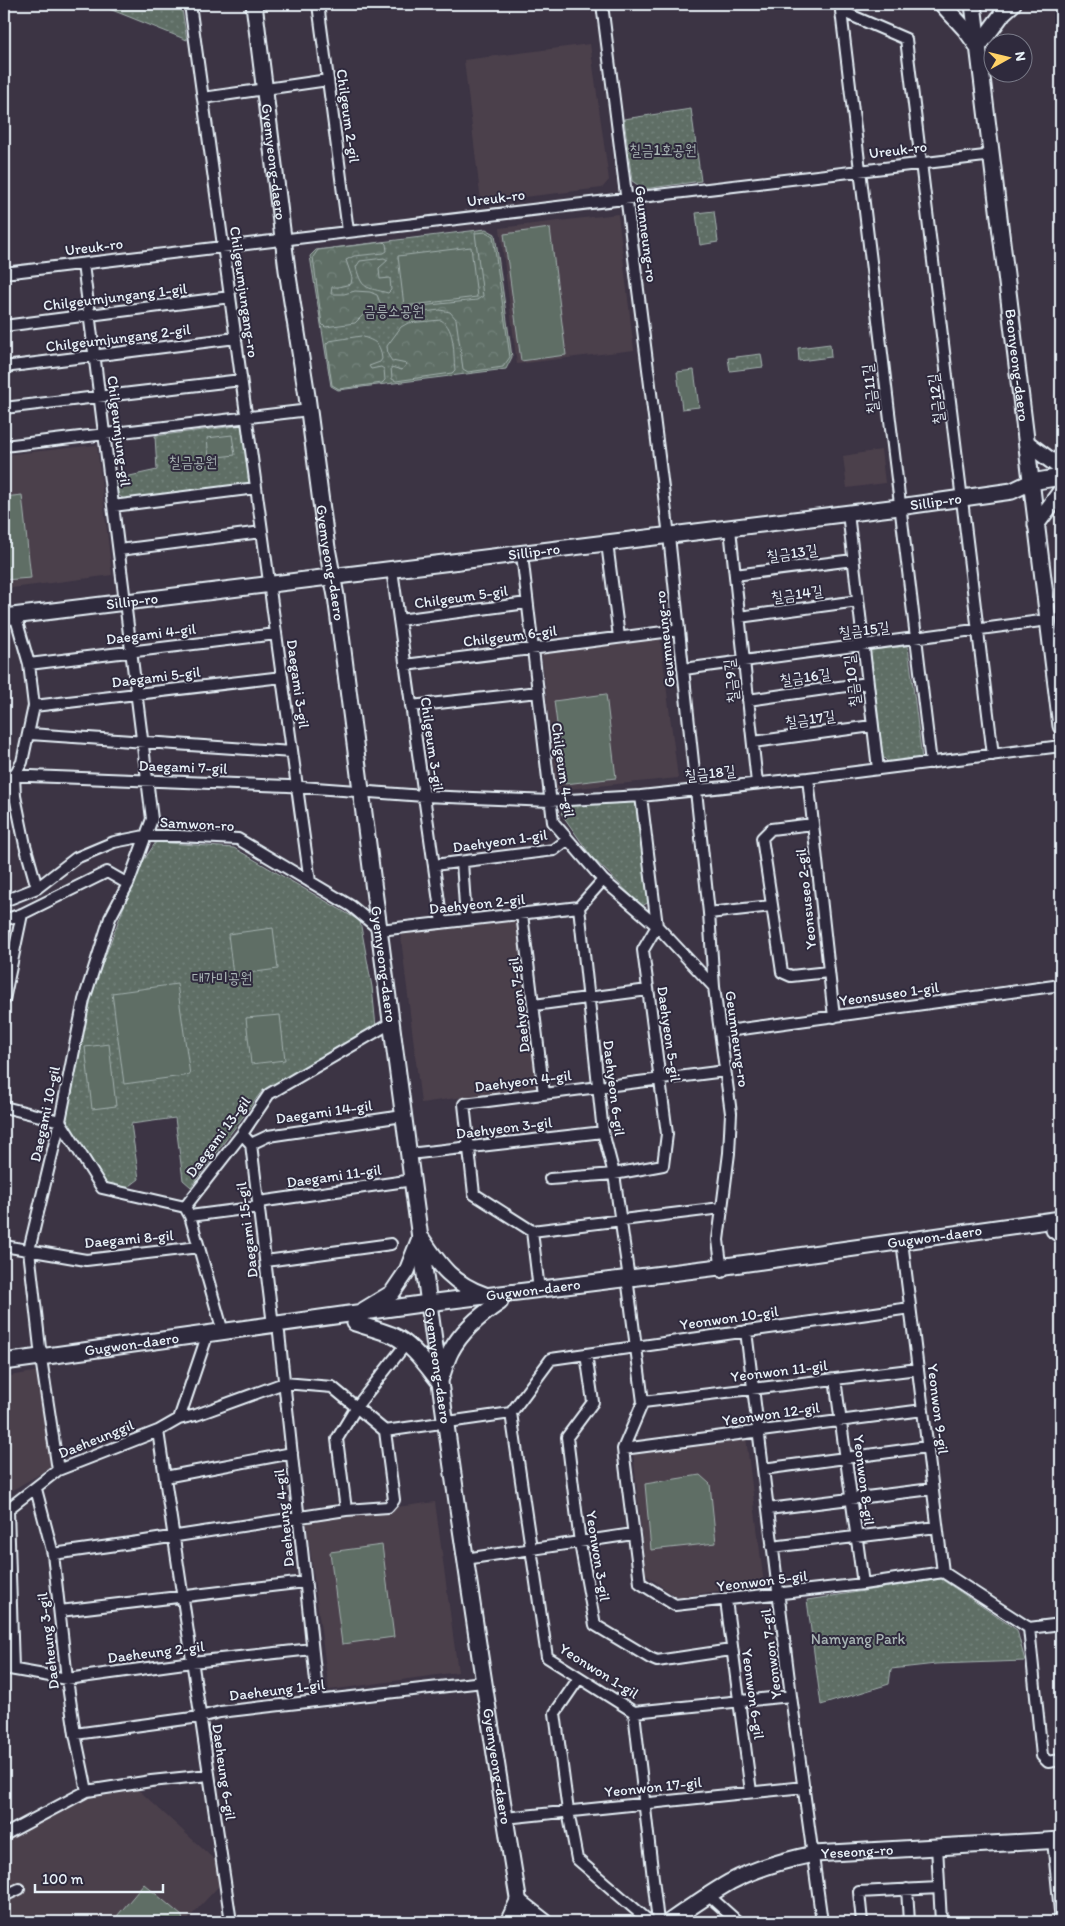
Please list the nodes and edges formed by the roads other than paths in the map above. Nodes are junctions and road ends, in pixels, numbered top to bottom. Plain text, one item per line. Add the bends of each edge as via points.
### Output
1 (190, 4) edge
2 (254, 4) edge
3 (318, 4) edge
4 (602, 4) edge
5 (942, 4) edge
6 (974, 4) edge
7 (1013, 4) edge
8 (906, 39) joint
9 (978, 47) junction
10 (328, 80) junction
11 (264, 90) junction
12 (203, 98) junction
13 (992, 155) junction
14 (922, 162) junction
15 (859, 170) junction
16 (626, 198) junction
17 (348, 231) junction
18 (284, 239) junction
19 (223, 247) junction
20 (83, 264) junction
21 (4, 273) edge
22 (230, 297) junction
23 (90, 315) junction
24 (4, 326) edge
25 (236, 338) junction
26 (94, 356) junction
27 (4, 367) edge
28 (241, 380) junction
29 (100, 397) junction
30 (4, 408) edge
31 (309, 410) junction
32 (247, 419) junction
33 (104, 435) junction
34 (1027, 443) junction
35 (4, 446) edge
36 (1061, 468) edge
37 (1061, 477) edge
38 (1031, 482) junction
39 (256, 488) junction
40 (1061, 491) edge
41 (963, 498) junction
42 (113, 506) junction
43 (899, 507) junction
44 (848, 513) junction
45 (1036, 525) junction
46 (730, 529) junction
47 (262, 532) junction
48 (669, 536) junction
49 (607, 543) junction
50 (119, 550) junction
51 (522, 554) junction
52 (853, 560) junction
53 (392, 570) junction
54 (736, 575) junction
55 (332, 577) junction
56 (269, 584) junction
57 (858, 601) junction
58 (125, 602) junction
59 (528, 603) junction
60 (9, 616) edge
61 (739, 617) junction
62 (399, 620) junction
63 (1048, 620) junction
64 (679, 630) junction
65 (979, 630) junction
66 (276, 634) junction
67 (619, 638) junction
68 (915, 639) junction
69 (862, 646) junction
70 (533, 648) junction
71 (131, 651) junction
72 (744, 661) junction
73 (29, 664) junction
74 (405, 665) junction
75 (684, 669) junction
76 (282, 677) junction
77 (867, 683) junction
78 (1060, 687) edge
79 (538, 692) junction
80 (136, 694) junction
81 (748, 700) junction
82 (34, 706) junction
83 (411, 706) junction
84 (872, 726) junction
85 (1061, 726) edge
86 (30, 734) junction
87 (142, 741) junction
88 (753, 742) junction
89 (1061, 746) edge
90 (292, 752) junction
91 (993, 755) junction
92 (931, 763) junction
93 (878, 770) junction
94 (9, 776) edge
95 (808, 778) junction
96 (147, 782) junction
97 (756, 783) junction
98 (297, 787) junction
99 (696, 790) junction
100 (361, 791) junction
101 (424, 796) junction
102 (641, 796) junction
103 (550, 801) junction
104 (813, 824) junction
105 (145, 836) junction
106 (567, 840) junction
107 (462, 862) junction
108 (434, 865) junction
109 (603, 880) junction
110 (310, 882) junction
111 (128, 884) junction
112 (37, 888) junction
113 (4, 901) edge
114 (771, 906) junction
115 (578, 908) junction
116 (709, 913) junction
117 (22, 914) junction
118 (522, 914) junction
119 (4, 920) edge
120 (466, 920) junction
121 (442, 923) junction
122 (657, 926) junction
123 (380, 930) junction
124 (828, 972) junction
125 (1061, 984) edge
126 (714, 987) junction
127 (648, 990) junction
128 (588, 997) junction
129 (4, 1000) edge
130 (534, 1005) junction
131 (834, 1017) junction
132 (392, 1023) junction
133 (720, 1032) junction
134 (725, 1071) junction
135 (660, 1079) junction
136 (599, 1087) junction
137 (544, 1094) junction
138 (4, 1106) edge
139 (403, 1116) junction
140 (60, 1121) junction
141 (603, 1132) junction
142 (242, 1134) junction
143 (251, 1144) junction
144 (468, 1147) junction
145 (409, 1154) junction
146 (614, 1174) junction
147 (550, 1179) dead end
148 (413, 1180) junction
149 (259, 1205) junction
150 (721, 1208) junction
151 (187, 1211) junction
152 (620, 1222) junction
153 (1059, 1225) edge
154 (532, 1231) junction
155 (421, 1237) junction
156 (391, 1244) dead end
157 (4, 1246) edge
158 (199, 1247) junction
159 (903, 1249) junction
160 (29, 1250) junction
161 (266, 1260) junction
162 (721, 1270) junction
163 (628, 1282) junction
164 (539, 1290) junction
165 (495, 1299) junction
166 (428, 1308) junction
167 (910, 1308) junction
168 (357, 1318) junction
169 (276, 1329) junction
170 (746, 1331) junction
171 (223, 1332) junction
172 (206, 1342) junction
173 (406, 1344) junction
174 (636, 1346) junction
175 (586, 1354) junction
176 (42, 1361) junction
177 (4, 1362) edge
178 (918, 1369) junction
179 (4, 1370) edge
180 (836, 1380) junction
181 (284, 1382) junction
182 (440, 1382) junction
183 (754, 1389) junction
184 (643, 1402) junction
185 (357, 1406) junction
186 (923, 1410) junction
187 (511, 1413) junction
188 (179, 1419) junction
189 (841, 1420) junction
190 (446, 1422) junction
191 (158, 1431) junction
192 (385, 1431) junction
193 (759, 1431) junction
194 (927, 1447) junction
195 (623, 1449) junction
196 (292, 1453) junction
197 (846, 1458) junction
198 (763, 1469) junction
199 (58, 1470) junction
200 (165, 1477) junction
201 (36, 1489) junction
202 (932, 1490) junction
203 (852, 1499) junction
204 (768, 1509) junction
205 (346, 1510) junction
206 (6, 1511) edge
207 (298, 1517) junction
208 (937, 1527) junction
209 (632, 1534) junction
210 (173, 1537) junction
211 (857, 1537) junction
212 (580, 1543) junction
213 (772, 1547) junction
214 (531, 1550) junction
215 (53, 1554) junction
216 (465, 1559) junction
217 (943, 1572) junction
218 (305, 1582) junction
219 (863, 1584) junction
220 (778, 1594) junction
221 (182, 1597) junction
222 (726, 1600) junction
223 (60, 1611) junction
224 (1061, 1624) edge
225 (1029, 1628) junction
226 (312, 1649) junction
227 (732, 1650) junction
228 (192, 1662) junction
229 (8, 1669) edge
230 (580, 1678) junction
231 (67, 1679) junction
232 (483, 1682) junction
233 (791, 1696) junction
234 (318, 1700) junction
235 (739, 1701) junction
236 (634, 1712) junction
237 (200, 1717) junction
238 (75, 1734) junction
239 (1061, 1760) edge
240 (209, 1775) junction
241 (804, 1787) junction
242 (87, 1792) junction
243 (751, 1792) junction
244 (645, 1803) junction
245 (568, 1812) junction
246 (505, 1818) junction
247 (6, 1834) dead end
248 (1059, 1838) edge
249 (937, 1846) junction
250 (814, 1854) junction
251 (939, 1888) junction
252 (20, 1889) dead end
253 (907, 1889) junction
254 (708, 1895) junction
255 (4, 1896) edge
256 (518, 1901) junction
257 (231, 1922) edge
258 (508, 1922) edge
259 (522, 1922) edge
260 (545, 1922) edge
261 (650, 1922) edge
262 (658, 1922) edge
263 (669, 1922) edge
264 (738, 1922) edge
265 (822, 1922) edge
266 (862, 1922) edge
267 (909, 1922) edge
268 (941, 1922) edge
269 (1061, 1922) edge

1 - 12 street, Chilgeumjungang-ro
2 - 11 street, Gyemyeong-daero
3 - 10 street, Chilgeum 2-gil
4 - 16 street, Geumneung-ro
5 - 9 street
6 - 9 street, Beonyeong-daero
7 - 9 street
8 - 14 street, 칠금12길
8 - 15 street, 칠금11길 via 840,11
9 - 13 street, Beonyeong-daero
10 - 11 street
10 - 17 street, Chilgeum 2-gil
11 - 12 street
11 - 18 street, Gyemyeong-daero
12 - 19 street, Chilgeumjungang-ro
13 - 14 street, Ureuk-ro
13 - 34 street, Beonyeong-daero
14 - 15 street, Ureuk-ro
14 - 41 street, 칠금12길
15 - 16 street, Ureuk-ro
15 - 43 street, 칠금11길
16 - 17 street, Ureuk-ro
16 - 48 street, Geumneung-ro
17 - 18 street, Ureuk-ro
18 - 19 street, Ureuk-ro
18 - 31 street, Gyemyeong-daero
19 - 20 street, Ureuk-ro
19 - 22 street, Chilgeumjungang-ro
20 - 21 street, Ureuk-ro
20 - 23 street, Chilgeumjung-gil
22 - 23 street, Chilgeumjungang 1-gil
22 - 25 street, Chilgeumjungang-ro
23 - 24 street, Chilgeumjungang 1-gil
23 - 26 street, Chilgeumjung-gil
25 - 26 street, Chilgeumjungang 2-gil
25 - 28 street, Chilgeumjungang-ro
26 - 27 street, Chilgeumjungang 2-gil
26 - 29 street, Chilgeumjung-gil
28 - 29 street
28 - 32 street, Chilgeumjungang-ro
29 - 30 street
29 - 33 street, Chilgeumjung-gil
31 - 32 street
31 - 55 street, Gyemyeong-daero
32 - 33 street
32 - 39 street, Chilgeumjungang-ro
33 - 35 street
33 - 42 street, Chilgeumjung-gil
34 - 36 street
34 - 38 street, Beonyeong-daero
37 - 38 street, Sillip-ro
38 - 41 street, Sillip-ro via 1012,491
38 - 45 street, Beonyeong-daero
39 - 42 street
39 - 47 street, Chilgeumjungang-ro
40 - 45 street
41 - 43 street, Sillip-ro
41 - 65 street, 칠금12길
42 - 50 street, Chilgeumjung-gil
43 - 44 street, Sillip-ro
43 - 68 street, 칠금11길
44 - 46 street, Sillip-ro
44 - 52 street, 칠금10길
45 - 63 street, Beonyeong-daero
46 - 48 street, Sillip-ro
46 - 54 street, 칠금9길
47 - 50 street
47 - 56 street, Chilgeumjungang-ro
48 - 49 street, Sillip-ro
48 - 64 street, Geumneung-ro
49 - 51 street, Sillip-ro
49 - 67 street
50 - 58 street, Chilgeumjung-gil
51 - 53 street, Sillip-ro
51 - 59 street, Chilgeum 4-gil
52 - 54 street, 칠금13길
52 - 57 street, 칠금10길
53 - 55 street, Sillip-ro
53 - 62 street, Chilgeum 3-gil
54 - 61 street, 칠금9길
55 - 56 street, Sillip-ro
55 - 100 street, Gyemyeong-daero
56 - 58 street, Sillip-ro
56 - 66 street, Daegami 3-gil
57 - 61 street, 칠금14길
57 - 69 street, 칠금10길
58 - 60 street, Sillip-ro
58 - 71 street, Chilgeumjung-gil
59 - 62 street, Chilgeum 5-gil
59 - 70 street, Chilgeum 4-gil
60 - 73 street
61 - 72 street, 칠금9길
62 - 74 street, Chilgeum 3-gil
63 - 65 street, 칠금15길
63 - 78 street, Beonyeong-daero
64 - 67 street, Chilgeum 6-gil
64 - 75 street, Geumneung-ro
65 - 68 street, 칠금15길
65 - 91 street, 칠금12길
66 - 71 street, Daegami 4-gil
66 - 76 street, Daegami 3-gil
67 - 70 street, Chilgeum 6-gil
68 - 69 street, 칠금15길
68 - 92 street, 칠금11길
69 - 72 street, 칠금15길
69 - 77 street, 칠금10길
70 - 74 street, Chilgeum 6-gil
70 - 79 street, Chilgeum 4-gil
71 - 73 street, Daegami 4-gil
71 - 80 street, Chilgeumjung-gil
72 - 75 street, 칠금15길
72 - 81 street, 칠금9길
73 - 82 street
74 - 83 street, Chilgeum 3-gil
75 - 99 street, Geumneung-ro
76 - 80 street, Daegami 5-gil
76 - 90 street, Daegami 3-gil
77 - 81 street, 칠금16길
77 - 84 street, 칠금10길
78 - 85 street, Beonyeong-daero
79 - 83 street
79 - 103 street, Chilgeum 4-gil
80 - 82 street, Daegami 5-gil
80 - 87 street, Chilgeumjung-gil
81 - 88 street, 칠금9길
82 - 86 street
83 - 101 street, Chilgeum 3-gil
84 - 88 street, 칠금17길
84 - 93 street, 칠금10길
86 - 87 street
86 - 94 street via 22,762
87 - 90 street
87 - 96 street, Daegami 10-gil
88 - 97 street, 칠금9길
89 - 91 street, 칠금18길
90 - 98 street, Daegami 3-gil
91 - 92 street, 칠금18길
92 - 93 street, 칠금18길
93 - 95 street, 칠금18길
94 - 96 street, Daegami 7-gil
94 - 112 street
95 - 97 street, 칠금18길
95 - 104 street, Yeonsuseo 2-gil
96 - 98 street, Daegami 7-gil
96 - 105 street, Daegami 10-gil via 152,818
97 - 99 street, 칠금18길
98 - 100 street, Daegami 7-gil
98 - 110 street, Daegami 3-gil
99 - 102 street, 칠금18길
99 - 116 street, Geumneung-ro
100 - 101 street, 칠금18길
100 - 123 street, Gyemyeong-daero
101 - 103 street, 칠금18길
101 - 108 street, Chilgeum 3-gil
102 - 103 street, 칠금18길
102 - 122 street
103 - 106 street, Chilgeum 4-gil via 553,822
104 - 114 street via 771,829 762,838
104 - 124 street, Yeonsuseo 2-gil
105 - 110 street, Samwon-ro via 238,839
105 - 111 street, Daegami 10-gil
105 - 112 street, Samwon-ro via 114,842 76,858
106 - 107 street, Daehyeon 1-gil via 554,850
106 - 109 street, Chilgeum 4-gil
107 - 108 street, Daehyeon 1-gil
107 - 120 street
108 - 121 street, Chilgeum 3-gil
109 - 115 street
109 - 122 street, Chilgeum 4-gil
110 - 123 street, Samwon-ro via 351,906
111 - 117 street via 107,872
111 - 140 street, Daegami 10-gil via 110,918 84,1000
112 - 113 street, Samwon-ro
114 - 116 street
114 - 124 street via 782,972 792,976
115 - 118 street, Daehyeon 2-gil
115 - 128 street, Daehyeon 6-gil
116 - 126 street, Geumneung-ro
117 - 119 street
117 - 129 street
118 - 120 street, Daehyeon 2-gil
118 - 130 street, Daehyeon 7-gil
120 - 121 street, Daehyeon 2-gil
121 - 123 street, Daehyeon 2-gil
122 - 126 street, Chilgeum 4-gil
122 - 127 street, Daehyeon 5-gil via 643,950
123 - 132 street, Gyemyeong-daero
124 - 131 street, Yeonsuseo 2-gil
125 - 131 street, Yeonsuseo 1-gil
126 - 133 street, Geumneung-ro
127 - 128 street
127 - 135 street, Daehyeon 5-gil
128 - 130 street
128 - 136 street, Daehyeon 6-gil
130 - 137 street, Daehyeon 7-gil
131 - 133 street, Yeonsuseo 1-gil
132 - 139 street, Gyemyeong-daero
132 - 142 street, Daegami 13-gil via 269,1094
133 - 134 street, Geumneung-ro
134 - 135 street, Daehyeon 4-gil
134 - 150 street, Geumneung-ro via 732,1113
135 - 136 street, Daehyeon 4-gil
135 - 146 street, Daehyeon 5-gil via 667,1134 663,1165
136 - 137 street, Daehyeon 4-gil
136 - 141 street, Daehyeon 6-gil
137 - 144 street, Daehyeon 4-gil via 464,1104
138 - 140 street
139 - 143 street, Daegami 14-gil via 268,1136
139 - 145 street, Gyemyeong-daero
140 - 151 street, Daegami 11-gil via 102,1188
140 - 160 street, Daegami 10-gil
141 - 144 street, Daehyeon 3-gil
141 - 146 street, Daehyeon 6-gil
142 - 143 street
142 - 151 street, Daegami 13-gil
143 - 149 street, Daegami 15-gil
144 - 145 street, Daehyeon 3-gil
144 - 154 street, Daehyeon 4-gil via 474,1194
145 - 148 street, Gyemyeong-daero
146 - 147 street, Daehyeon 5-gil
146 - 152 street, Daehyeon 6-gil
148 - 149 street, Daegami 11-gil
148 - 155 street, Gyemyeong-daero
149 - 151 street, Daegami 11-gil
149 - 161 street, Daegami 15-gil
150 - 152 street
150 - 162 street, Geumneung-ro via 718,1240
151 - 158 street
152 - 154 street
152 - 163 street, Daehyeon 6-gil
153 - 159 street, Gugwon-daero
153 - 162 street, Gugwon-daero
154 - 164 street
155 - 165 street via 441,1267 469,1289
155 - 166 street, Gyemyeong-daero
155 - 168 street via 407,1271 392,1293
156 - 161 street
157 - 160 street, Daegami 8-gil
158 - 160 street, Daegami 8-gil via 86,1260
158 - 171 street
159 - 162 street, Gugwon-daero
159 - 167 street, Yeonwon 9-gil
160 - 176 street, Daegami 10-gil
161 - 169 street, Daegami 15-gil
162 - 163 street, Gugwon-daero
163 - 164 street, Gugwon-daero
163 - 165 street, Gugwon-daero
163 - 174 street
164 - 165 street, Gugwon-daero
165 - 166 street, Gugwon-daero
165 - 182 street via 452,1350
166 - 168 street, Gugwon-daero
166 - 182 street, Gyemyeong-daero
167 - 170 street, Yeonwon 10-gil
167 - 178 street, Yeonwon 9-gil
168 - 169 street, Gugwon-daero
168 - 173 street
169 - 171 street, Gugwon-daero
169 - 172 street, Gugwon-daero
169 - 181 street, Daeheung 4-gil
170 - 174 street, Yeonwon 10-gil
170 - 183 street, Yeonwon 7-gil
171 - 176 street, Gugwon-daero
172 - 176 street, Gugwon-daero
172 - 188 street
173 - 182 street
173 - 185 street
174 - 175 street, Yeonwon 10-gil
174 - 184 street
175 - 187 street, Yeonwon 10-gil via 551,1358
175 - 212 street, Yeonwon 3-gil via 592,1402 567,1437
176 - 177 street, Gugwon-daero
176 - 179 street, Gugwon-daero
176 - 199 street, Daegami 10-gil
178 - 180 street, Yeonwon 11-gil
178 - 186 street, Yeonwon 9-gil
180 - 183 street, Yeonwon 11-gil
180 - 189 street, Yeonwon 8-gil
181 - 185 street via 332,1387
181 - 188 street, Daeheunggil
181 - 196 street, Daeheung 4-gil
182 - 190 street, Gyemyeong-daero
183 - 184 street, Yeonwon 11-gil
183 - 193 street, Yeonwon 7-gil
184 - 195 street, Yeonwon 5-gil
185 - 192 street
185 - 205 street via 337,1438
186 - 189 street, Yeonwon 12-gil
186 - 194 street, Yeonwon 9-gil
187 - 190 street
187 - 214 street, Yeonwon 1-gil
188 - 191 street, Daeheunggil
189 - 193 street, Yeonwon 12-gil
189 - 197 street, Yeonwon 8-gil
190 - 192 street
190 - 216 street, Gyemyeong-daero
191 - 199 street, Daeheunggil
191 - 200 street, Daeheung 6-gil
192 - 205 street via 394,1500 388,1507
193 - 195 street, Yeonwon 12-gil
193 - 198 street, Yeonwon 7-gil
194 - 197 street
194 - 202 street, Yeonwon 9-gil
195 - 209 street, Yeonwon 5-gil
196 - 200 street
196 - 207 street, Daeheung 4-gil
197 - 198 street
197 - 203 street, Yeonwon 8-gil
198 - 204 street, Yeonwon 7-gil
199 - 201 street, Daeheunggil
200 - 210 street, Daeheung 6-gil
201 - 206 street, Daeheunggil
201 - 215 street, Daeheung 3-gil
202 - 203 street
202 - 208 street, Yeonwon 9-gil
203 - 204 street
203 - 211 street, Yeonwon 8-gil
204 - 213 street, Yeonwon 7-gil
205 - 207 street
206 - 229 street
207 - 210 street
207 - 218 street, Daeheung 4-gil
208 - 211 street
208 - 217 street, Yeonwon 9-gil
209 - 212 street
209 - 222 street, Yeonwon 5-gil via 640,1583 675,1606
210 - 215 street
210 - 221 street, Daeheung 6-gil
211 - 213 street
211 - 219 street, Yeonwon 8-gil
212 - 214 street
212 - 227 street, Yeonwon 3-gil via 595,1626 657,1660
213 - 220 street, Yeonwon 7-gil
214 - 216 street
214 - 230 street, Yeonwon 1-gil via 547,1657
215 - 223 street, Daeheung 3-gil
216 - 232 street, Gyemyeong-daero
217 - 219 street, Yeonwon 5-gil
217 - 225 street
218 - 221 street
218 - 226 street, Daeheung 4-gil
219 - 220 street, Yeonwon 5-gil
220 - 222 street, Yeonwon 5-gil
220 - 233 street, Yeonwon 7-gil
221 - 223 street
221 - 228 street, Daeheung 6-gil
222 - 227 street, Yeonwon 6-gil
223 - 231 street, Daeheung 3-gil
224 - 225 street
225 - 239 street via 1042,1756 1048,1762
226 - 228 street, Daeheung 2-gil
226 - 234 street, Daeheung 4-gil
227 - 235 street, Yeonwon 6-gil
228 - 231 street, Daeheung 2-gil
228 - 237 street, Daeheung 6-gil
229 - 231 street, Daeheung 2-gil
230 - 236 street, Yeonwon 1-gil
230 - 245 street via 555,1713
231 - 238 street, Daeheung 3-gil
232 - 234 street, Daeheung 1-gil
232 - 246 street, Gyemyeong-daero
233 - 235 street, Yeonwon 1-gil
233 - 241 street, Yeonwon 7-gil
234 - 237 street, Daeheung 1-gil
235 - 236 street, Yeonwon 1-gil
235 - 243 street, Yeonwon 6-gil
236 - 244 street
237 - 238 street, Daeheung 1-gil
237 - 240 street, Daeheung 6-gil
238 - 242 street, Daeheung 3-gil
240 - 242 street
240 - 257 street, Daeheung 6-gil
241 - 243 street, Yeonwon 17-gil
241 - 250 street, Yeonwon 7-gil
242 - 247 street
243 - 244 street, Yeonwon 17-gil
244 - 245 street, Yeonwon 17-gil
244 - 262 street
245 - 246 street, Yeonwon 17-gil
245 - 261 street via 577,1859
246 - 256 street, Gyemyeong-daero
248 - 249 street, Yeseong-ro
248 - 269 street
249 - 250 street, Yeseong-ro
249 - 251 street
250 - 254 street, Yeseong-ro via 754,1871
250 - 265 street, Yeonwon 7-gil
251 - 253 street
251 - 268 street
252 - 255 street
253 - 266 street via 859,1892
253 - 267 street
254 - 263 street, Yeseong-ro
254 - 264 street
256 - 258 street
256 - 259 street, Gyemyeong-daero
256 - 260 street

